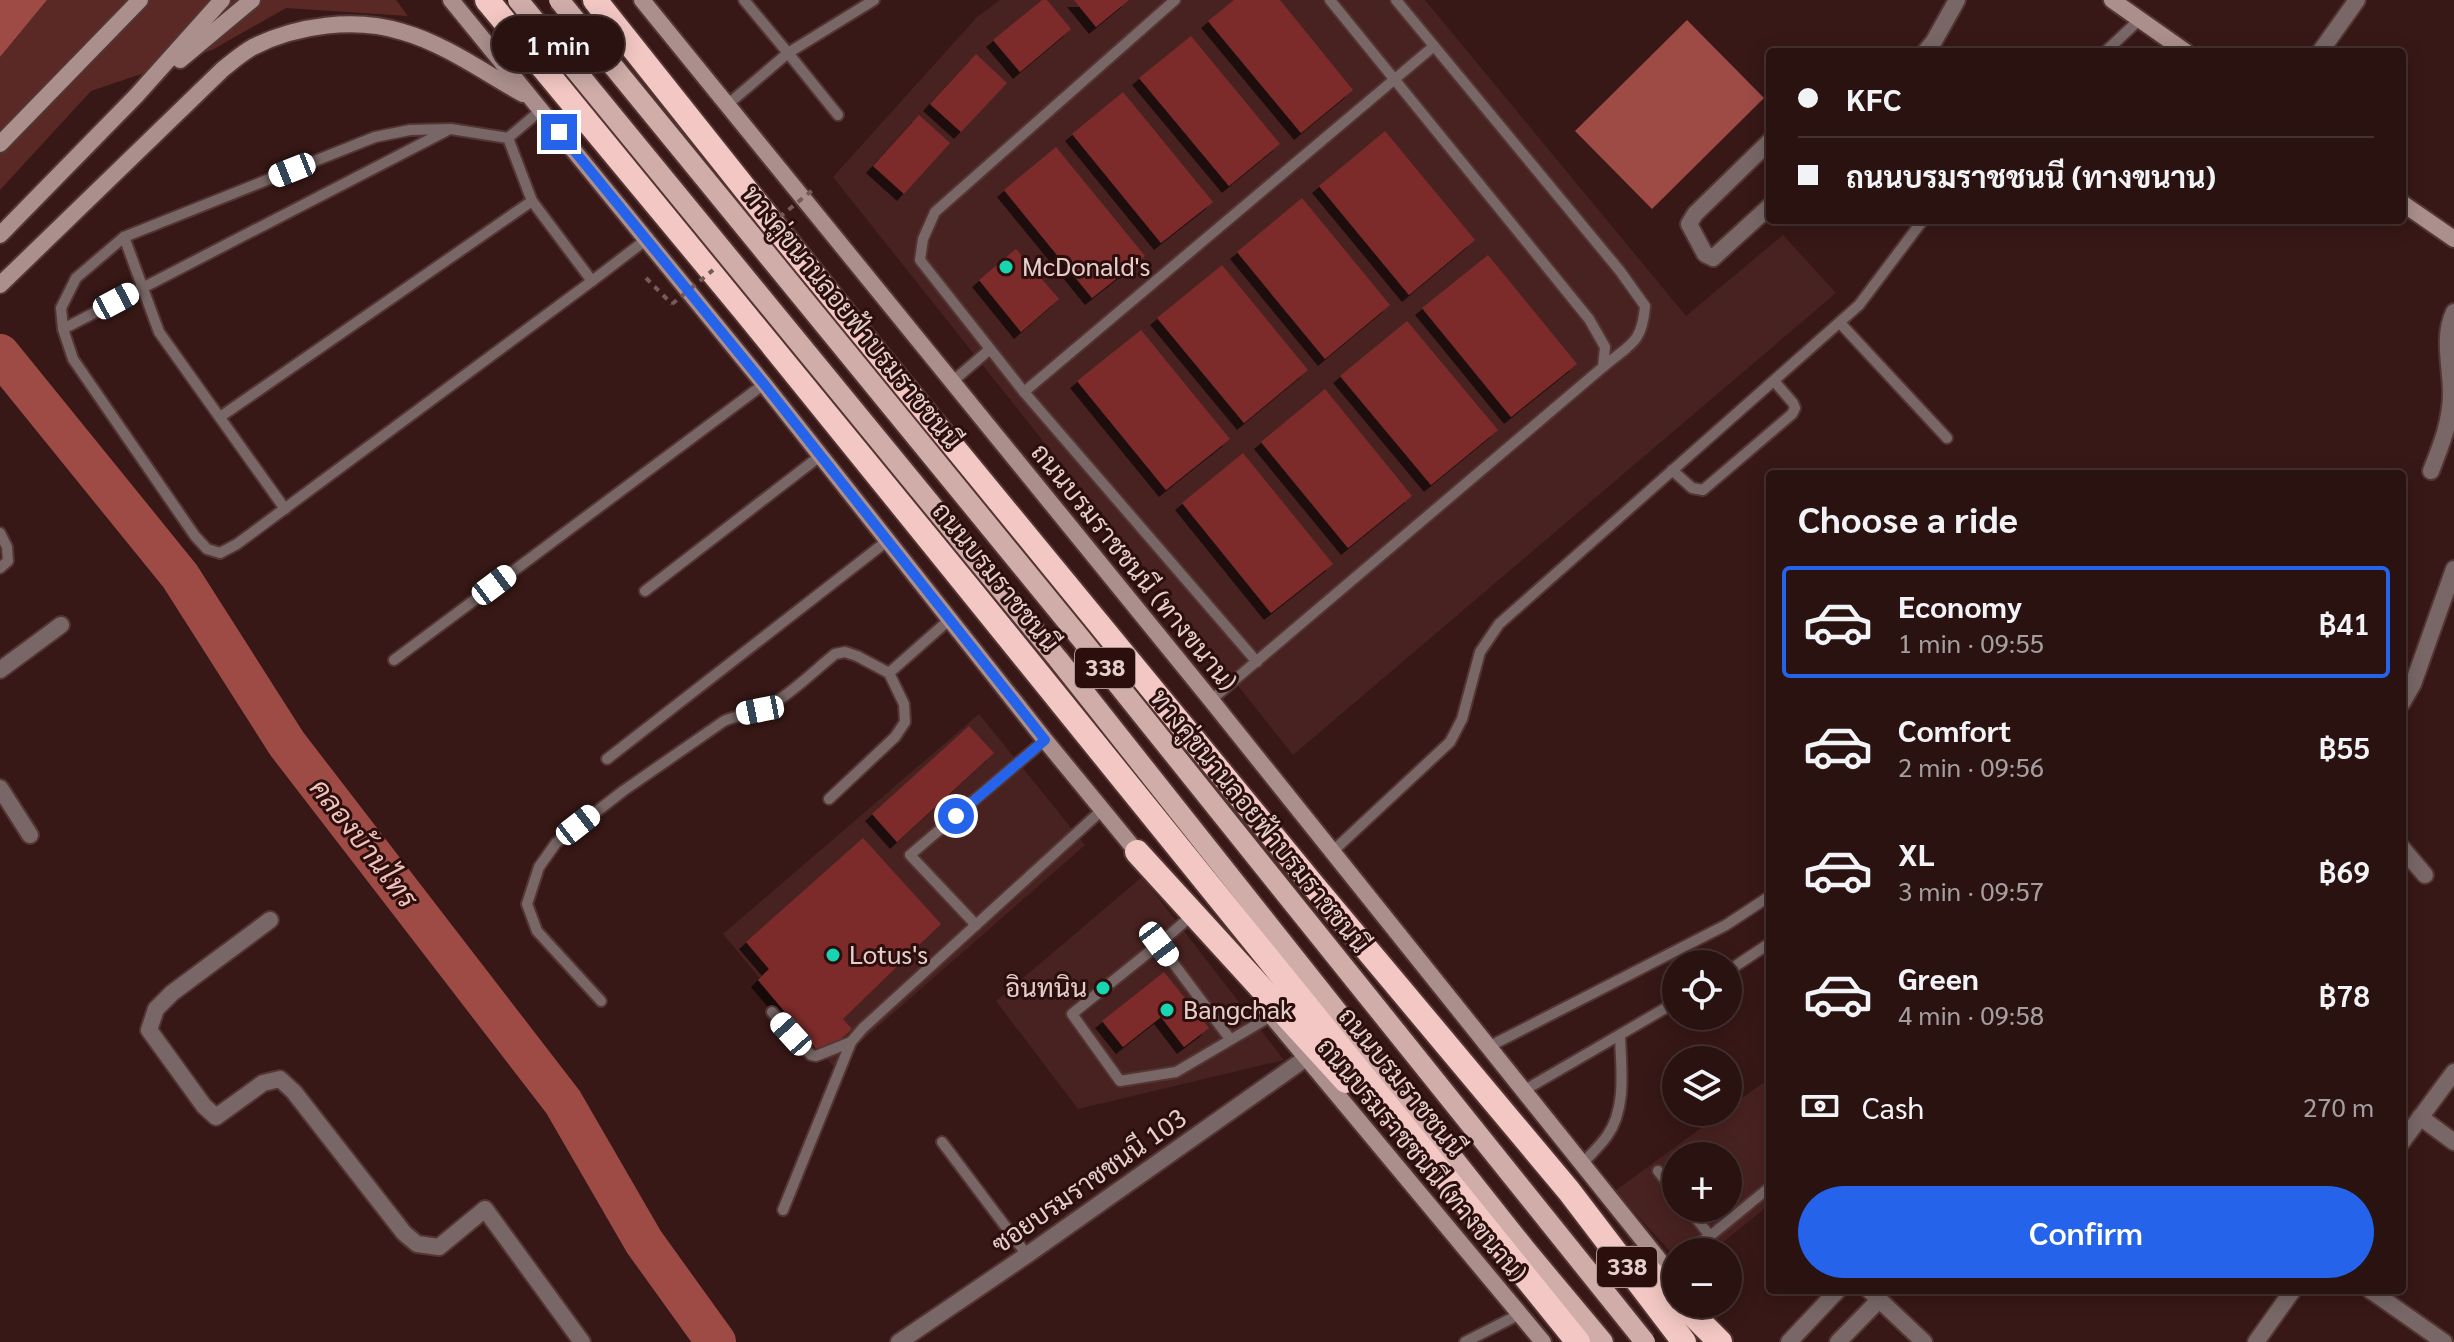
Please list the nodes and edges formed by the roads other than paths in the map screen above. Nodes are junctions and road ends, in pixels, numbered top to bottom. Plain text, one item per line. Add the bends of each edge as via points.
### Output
1 (140, 0) edge
2 (222, 0) edge
3 (252, 0) edge
4 (451, 0) edge
5 (487, 0) edge
6 (518, 0) edge
7 (559, 0) edge
8 (595, 0) edge
9 (642, 0) edge
10 (744, 0) edge
11 (874, 0) edge
12 (1175, 0) edge
13 (1330, 0) edge
14 (1396, 0) edge
15 (1957, 0) edge
16 (2112, 0) edge
17 (2357, 0) edge
18 (2139, 20) junction
19 (1434, 46) junction
20 (1928, 48) edge
21 (2109, 48) edge
22 (2180, 48) edge
23 (2323, 48) edge
24 (788, 53) junction
25 (1395, 77) junction
26 (136, 96) junction
27 (537, 104) junction
28 (727, 105) junction
29 (838, 115) dead end
30 (451, 129) junction
31 (508, 138) junction
32 (0, 144) edge
33 (1766, 145) edge
34 (532, 201) junction
35 (2406, 206) edge
36 (1766, 210) edge
37 (1920, 224) edge
38 (0, 235) edge
39 (124, 237) junction
40 (647, 239) junction
41 (2454, 239) edge
42 (592, 281) junction
43 (0, 285) edge
44 (142, 287) junction
45 (2454, 312) edge
46 (1840, 323) junction
47 (63, 329) junction
48 (989, 350) junction
49 (1603, 367) junction
50 (953, 381) junction
51 (1774, 381) junction
52 (764, 384) junction
53 (1024, 392) junction
54 (220, 417) junction
55 (1947, 438) dead end
56 (820, 456) junction
57 (1672, 470) junction
58 (2431, 471) dead end
59 (285, 509) junction
60 (0, 533) edge
61 (887, 541) junction
62 (0, 568) edge
63 (2454, 569) edge
64 (645, 591) dead end
65 (949, 620) junction
66 (61, 625) dead end
67 (394, 660) dead end
68 (1257, 662) junction
69 (0, 670) edge
70 (889, 673) junction
71 (2406, 696) edge
72 (1211, 700) junction
73 (1045, 740) junction
74 (607, 759) dead end
75 (0, 788) edge
76 (829, 799) dead end
77 (1102, 810) junction
78 (30, 835) dead end
79 (1137, 852) junction
80 (1332, 852) junction
81 (2406, 853) edge
82 (2425, 875) dead end
83 (1766, 899) edge
84 (1190, 917) junction
85 (270, 920) dead end
86 (976, 925) junction
87 (1159, 944) junction
88 (1766, 946) edge
89 (1742, 962) edge
90 (601, 1001) dead end
91 (1662, 1010) edge
92 (772, 1012) dead end
93 (1271, 1016) junction
94 (1620, 1036) junction
95 (1230, 1039) junction
96 (851, 1042) junction
97 (1488, 1047) junction
98 (1306, 1058) junction
99 (2454, 1072) edge
100 (1523, 1091) junction
101 (2420, 1117) junction
102 (2406, 1136) edge
103 (942, 1142) dead end
104 (2454, 1142) edge
105 (1582, 1164) junction
106 (1658, 1171) dead end
107 (1662, 1176) edge
108 (1766, 1190) edge
109 (1569, 1191) junction
110 (783, 1210) dead end
111 (1699, 1222) edge
112 (1710, 1236) junction
113 (1707, 1238) edge
114 (1662, 1253) edge
115 (1027, 1255) junction
116 (1513, 1263) junction
117 (1662, 1284) edge
118 (1834, 1294) edge
119 (2290, 1294) edge
120 (2376, 1294) edge
121 (1874, 1295) edge
122 (1520, 1314) junction
123 (1696, 1318) edge
124 (1704, 1318) edge
125 (582, 1342) edge
126 (899, 1342) edge
127 (1465, 1342) edge
128 (1543, 1342) edge
129 (1578, 1342) edge
130 (1603, 1342) edge
131 (1645, 1342) edge
132 (1684, 1342) edge
133 (1721, 1342) edge
134 (1789, 1342) edge
135 (1838, 1342) edge
136 (1924, 1342) edge
137 (2256, 1342) edge
138 (2444, 1342) edge

1 - 32 main road
2 - 26 main road
3 - 26 main road
4 - 27 main road, ถนนบรมราชชนนี (ทางขนาน)
5 - 116 highway, ถนนบรมราชชนนี / 338
6 - 130 main road, 338, bridge via 1058,659
7 - 131 main road, ทางคู่ขนานลอยฟ้าบรมราชชนนี / 338, bridge
8 - 109 highway, ถนนบรมราชชนนี / 338 via 870,346
9 - 28 main road, ถนนบรมราชชนนี (ทางขนาน) / 338
10 - 24 lane
11 - 24 lane
12 - 48 lane via 935,212 920,260
13 - 25 lane
14 - 19 lane
15 - 20 street
16 - 18 main road
17 - 23 street
18 - 21 lane
18 - 22 main road
19 - 25 lane
19 - 49 lane via 1645,306 1639,337
24 - 28 lane
24 - 29 lane
25 - 49 lane via 1589,319 1605,347
25 - 53 lane
26 - 38 main road
27 - 31 lane
27 - 40 main road, ถนนบรมราชชนนี (ทางขนาน)
27 - 43 main road via 403,32 343,25 281,36 251,48 223,69
28 - 50 main road, ถนนบรมราชชนนี (ทางขนาน) / 338
30 - 31 lane
30 - 39 lane via 375,137
30 - 44 lane
31 - 34 lane
33 - 36 street via 1689,224 1705,254 1713,258
34 - 42 lane
34 - 54 lane
35 - 41 main road
37 - 46 lane
39 - 44 lane
39 - 47 lane via 76,278 61,308
40 - 42 lane
40 - 52 main road, ถนนบรมราชชนนี (ทางขนาน)
42 - 59 lane
44 - 47 lane
44 - 54 lane via 159,332
45 - 58 street via 2447,333 2451,395 2446,432
46 - 51 lane
46 - 55 lane
47 - 59 lane via 73,359 207,549 220,553
48 - 50 lane
48 - 53 lane
49 - 68 lane
50 - 72 main road, ถนนบรมราชชนนี (ทางขนาน) / 338
51 - 57 lane
51 - 57 lane via 1793,403 1792,414 1703,490 1692,488
52 - 56 main road, ถนนบรมราชชนนี (ทางขนาน)
52 - 67 lane
53 - 68 lane
54 - 59 lane
56 - 61 main road, ถนนบรมราชชนนี (ทางขนาน)
56 - 64 lane
57 - 80 lane via 1499,624 1480,652 1462,719 1450,742
60 - 62 lane via 8,561
61 - 65 main road, ถนนบรมราชชนนี (ทางขนาน)
61 - 74 lane
63 - 71 street
65 - 70 lane
65 - 73 main road, ถนนบรมราชชนนี (ทางขนาน)
66 - 69 street
68 - 72 lane
70 - 76 lane via 904,704 905,722
70 - 90 lane via 857,656 835,654 773,704 724,721 556,843 539,867 527,904 537,931
72 - 80 main road, ถนนบรมราชชนนี (ทางขนาน) / 338
73 - 77 main road, ถนนบรมราชชนนี (ทางขนาน)
73 - 86 lane via 910,855
75 - 78 street
77 - 79 main road, ถนนบรมราชชนนี (ทางขนาน)
77 - 86 lane
79 - 84 main road, ถนนบรมราชชนนี (ทางขนาน)
79 - 116 highway
80 - 97 main road, ถนนบรมราชชนนี (ทางขนาน) / 338
81 - 82 street
83 - 97 lane via 1726,925
84 - 87 lane
84 - 93 main road, ถนนบรมราชชนนี (ทางขนาน)
85 - 125 street via 156,1009 149,1030 204,1106 216,1117 263,1083 280,1079 417,1244 439,1247 485,1209
86 - 96 lane
87 - 95 lane
87 - 95 lane via 1072,1014 1120,1081 1176,1072
88 - 89 lane
91 - 94 lane
92 - 96 lane via 811,1055
93 - 95 lane
93 - 98 main road, ถนนบรมราชชนนี (ทางขนาน)
94 - 100 lane
94 - 105 lane via 1618,1114 1608,1135
96 - 110 lane
97 - 100 main road, ถนนบรมราชชนนี (ทางขนาน) / 338
98 - 115 street, ซอยบรมราชชนนี 103
98 - 122 main road, ถนนบรมราชชนนี (ทางขนาน)
99 - 101 street
100 - 105 main road, ถนนบรมราชชนนี (ทางขนาน) / 338
101 - 102 street
101 - 104 street
103 - 115 lane
105 - 114 main road, ถนนบรมราชชนนี (ทางขนาน) / 338
106 - 107 lane
108 - 112 lane
109 - 117 highway
109 - 132 highway, ถนนบรมราชชนนี / 338
111 - 112 lane
112 - 113 lane
115 - 126 street, ซอยบรมราชชนนี 103
116 - 129 highway, ถนนบรมราชชนนี / 338
118 - 134 street
119 - 137 street
120 - 138 street
121 - 135 street
121 - 136 street
122 - 127 lane
122 - 128 main road, ถนนบรมราชชนนี (ทางขนาน)
123 - 133 highway
124 - 133 main road

